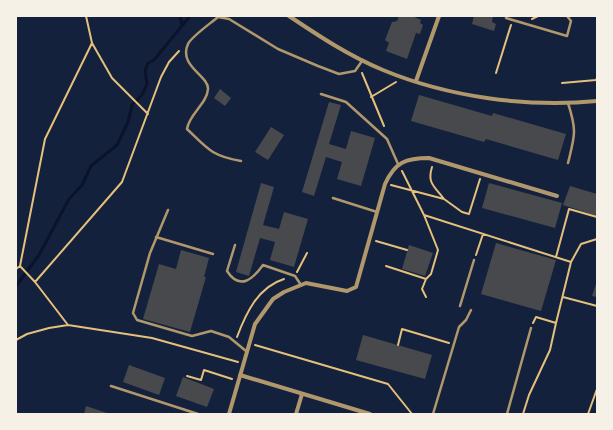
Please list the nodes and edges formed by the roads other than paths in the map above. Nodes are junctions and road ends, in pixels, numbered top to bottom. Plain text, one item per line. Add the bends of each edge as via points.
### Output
1 (288, 16) edge
2 (439, 16) edge
3 (507, 16) edge
4 (568, 16) edge
5 (362, 60) junction
6 (416, 82) junction
7 (321, 94) dead end
8 (597, 101) edge
9 (568, 103) junction
10 (240, 161) dead end
11 (568, 163) dead end
12 (398, 164) junction
13 (557, 196) dead end
14 (333, 198) dead end
15 (168, 210) dead end
16 (377, 212) junction
17 (156, 237) junction
18 (235, 244) dead end
19 (213, 254) dead end
20 (474, 260) road end
21 (300, 285) junction
22 (460, 306) dead end
23 (470, 310) dead end
24 (531, 328) road end
25 (246, 351) junction
26 (240, 375) junction
27 (111, 386) dead end
28 (302, 394) junction
29 (198, 414) edge
30 (229, 414) edge
31 (296, 414) edge
32 (370, 414) edge
33 (433, 414) edge
34 (507, 414) edge

1 - 5 street
2 - 6 street
3 - 4 lane via 506,18 567,36 570,21
5 - 6 street
5 - 10 lane via 355,71 339,74 278,49 228,19 218,17 188,43 188,61 209,87 207,95 188,121 187,129 212,153
6 - 9 street via 520,102
7 - 12 lane via 346,102 387,139
8 - 9 street
9 - 11 lane via 575,126
12 - 13 street via 415,158 434,160
12 - 16 street via 385,184
14 - 16 lane
15 - 17 lane
16 - 21 street via 356,287 347,291 306,283
17 - 19 lane
17 - 25 lane via 133,313 137,320 192,336 211,331 229,337
18 - 21 lane via 227,271 230,276 240,282 247,282 263,265 295,276
20 - 22 lane
21 - 25 street via 273,299 265,308 255,324
23 - 33 lane via 466,320 459,327
24 - 34 lane
25 - 26 street
26 - 28 street
26 - 30 street
27 - 29 lane
28 - 31 street
28 - 32 street

